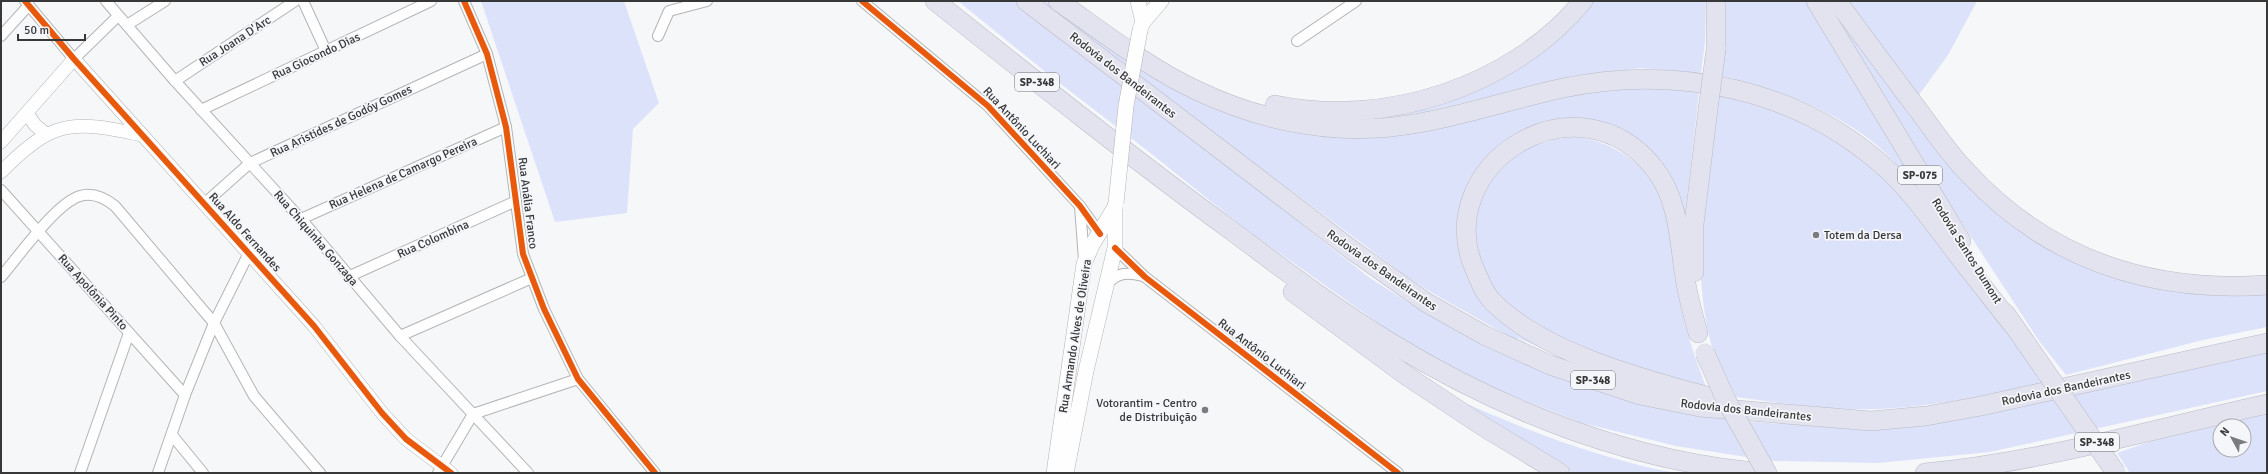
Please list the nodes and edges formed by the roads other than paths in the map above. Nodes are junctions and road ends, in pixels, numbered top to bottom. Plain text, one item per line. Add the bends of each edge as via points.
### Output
1 (106, 1) edge
2 (165, 1) edge
3 (295, 1) edge
4 (303, 1) edge
5 (432, 1) edge
6 (464, 1) edge
7 (708, 1) edge
8 (862, 1) edge
9 (935, 1) edge
10 (1026, 1) edge
11 (1058, 1) edge
12 (1138, 1) edge
13 (1161, 1) edge
14 (1356, 1) edge
15 (1583, 1) edge
16 (1716, 1) edge
17 (1816, 1) edge
18 (1837, 1) edge
19 (27, 3) edge
20 (118, 16) junction
21 (127, 25) junction
22 (1141, 26) junction
23 (1, 36) edge
24 (658, 36) dead end
25 (1297, 40) dead end
26 (1127, 48) junction
27 (326, 51) junction
28 (487, 54) junction
29 (74, 59) junction
30 (175, 81) junction
31 (201, 110) junction
32 (27, 113) junction
33 (506, 126) junction
34 (46, 134) junction
35 (142, 135) junction
36 (4, 138) edge
37 (26, 147) junction
38 (250, 163) junction
39 (1139, 163) junction
40 (1, 172) edge
41 (1, 190) edge
42 (516, 201) junction
43 (205, 203) junction
44 (1115, 205) junction
45 (1080, 206) junction
46 (301, 219) junction
47 (39, 232) junction
48 (1100, 234) junction
49 (1115, 248) junction
50 (249, 253) junction
51 (1083, 271) junction
52 (350, 276) junction
53 (1, 277) edge
54 (1145, 277) junction
55 (532, 278) junction
56 (2267, 285) edge
57 (1105, 286) junction
58 (214, 323) junction
59 (2012, 324) junction
60 (129, 333) junction
61 (1698, 333) junction
62 (400, 336) junction
63 (2267, 343) edge
64 (578, 379) junction
65 (185, 395) junction
66 (2267, 404) edge
67 (1767, 413) junction
68 (473, 414) junction
69 (172, 435) junction
70 (444, 471) edge
71 (80, 473) edge
72 (158, 473) edge
73 (202, 473) edge
74 (320, 473) edge
75 (528, 473) edge
76 (655, 473) edge
77 (1054, 473) edge
78 (1066, 473) edge
79 (1398, 473) edge
80 (1560, 473) edge
81 (1767, 473) edge
82 (1925, 473) edge
83 (2116, 473) edge

1 - 20 street, Rua Chiquinha Gonzaga
2 - 21 street
3 - 30 street, Rua Joana D'Arc
4 - 27 street
5 - 27 street, Rua Giocondo Dias
6 - 28 street, Rua Anália Franco
7 - 24 street via 669,11
8 - 45 street, Rua Antônio Luchiari via 981,99
9 - 39 highway, SP-348
10 - 67 highway, Rodovia dos Bandeirantes / SP-348 via 1352,250 1453,319 1550,366 1640,395 1700,407
11 - 26 highway
12 - 22 main road
13 - 22 main road
14 - 25 street
15 - 26 highway via 1546,37 1498,70 1447,92 1401,105 1369,110 1314,112 1257,102 1196,81
16 - 61 highway, bridge via 1716,49 1694,224 1693,260
17 - 59 highway, Rodovia Santos Dumont / SP-075
18 - 56 highway via 1966,172 1996,202 2032,229 2090,260 2141,277 2211,287
19 - 23 street
19 - 29 street, Rua Aldo Fernandes
20 - 21 street, Rua Chiquinha Gonzaga
20 - 29 street
21 - 30 street, Rua Chiquinha Gonzaga
22 - 44 main road, Rua Armando Alves de Oliveira, bridge via 1126,106
26 - 59 highway via 1195,90 1224,102 1283,121 1340,129 1411,124 1564,88 1634,79 1693,81 1746,91 1803,113 1839,133 1864,149 1891,172
27 - 31 street, Rua Giocondo Dias
28 - 33 street, Rua Anália Franco
28 - 38 street, Rua Aristides de Godóy Gomes
29 - 32 street
29 - 35 street, Rua Aldo Fernandes
30 - 31 street, Rua Chiquinha Gonzaga
31 - 38 street, Rua Chiquinha Gonzaga
32 - 34 street via 35,125
32 - 36 street
33 - 42 street, Rua Anália Franco
33 - 46 street, Rua Helena de Camargo Pereira
34 - 35 street via 78,125
34 - 37 street
35 - 43 street, Rua Aldo Fernandes
36 - 37 street via 13,133 17,134
37 - 40 street
38 - 43 street, Rua Aristides de Godóy Gomes
38 - 46 street, Rua Chiquinha Gonzaga
39 - 80 highway via 1196,219 1361,343 1444,401
39 - 81 highway, SP-348 via 1365,326 1469,385 1579,433 1700,465
41 - 47 street, Rua Apolônia Pinto
42 - 52 street, Rua Colombina
42 - 55 street, Rua Anália Franco via 523,254
43 - 50 street, Rua Aldo Fernandes
44 - 48 main road, Rua Armando Alves de Oliveira
44 - 49 main road, Rua Armando Alves de Oliveira
45 - 48 street, Rua Antônio Luchiari
45 - 51 street
46 - 52 street, Rua Chiquinha Gonzaga
47 - 53 street
47 - 58 street via 62,205 72,199 88,195 106,199 115,206
47 - 60 street, Rua Apolônia Pinto
48 - 49 main road
48 - 51 main road, Rua Armando Alves de Oliveira via 1092,245
49 - 54 street, Rua Antônio Luchiari
49 - 57 main road, Rua Armando Alves de Oliveira
50 - 58 street
50 - 70 street, Rua Aldo Fernandes via 314,326 382,413 406,439
51 - 57 main road via 1095,285
51 - 77 main road, Rua Armando Alves de Oliveira
52 - 62 street, Rua Chiquinha Gonzaga
54 - 57 street, Rua Antônio Luchiari via 1130,272 1115,276
54 - 79 street, Rua Antônio Luchiari
55 - 62 street
55 - 64 street, Rua Anália Franco via 552,328
57 - 78 main road, Rua Armando Alves de Oliveira
58 - 65 street
58 - 74 street via 254,396
59 - 83 highway, Rodovia Santos Dumont / SP-075, bridge
60 - 65 street, Rua Apolônia Pinto
60 - 71 street
61 - 67 highway via 1689,302 1676,217 1668,192 1655,170 1634,148 1615,138 1583,127 1552,129 1528,137 1508,148 1486,174 1469,206 1468,246 1471,261 1491,300 1532,331 1606,365 1650,381
61 - 81 highway, bridge via 1726,400
62 - 68 street, Rua Chiquinha Gonzaga
63 - 67 highway, Rodovia dos Bandeirantes / SP-348 via 2053,391 1926,416 1871,421
64 - 68 street
64 - 76 street, Rua Anália Franco
65 - 69 street
66 - 82 highway, SP-348 via 2056,452 1973,468
68 - 70 street
68 - 75 street, Rua Chiquinha Gonzaga
69 - 72 street
69 - 73 street

